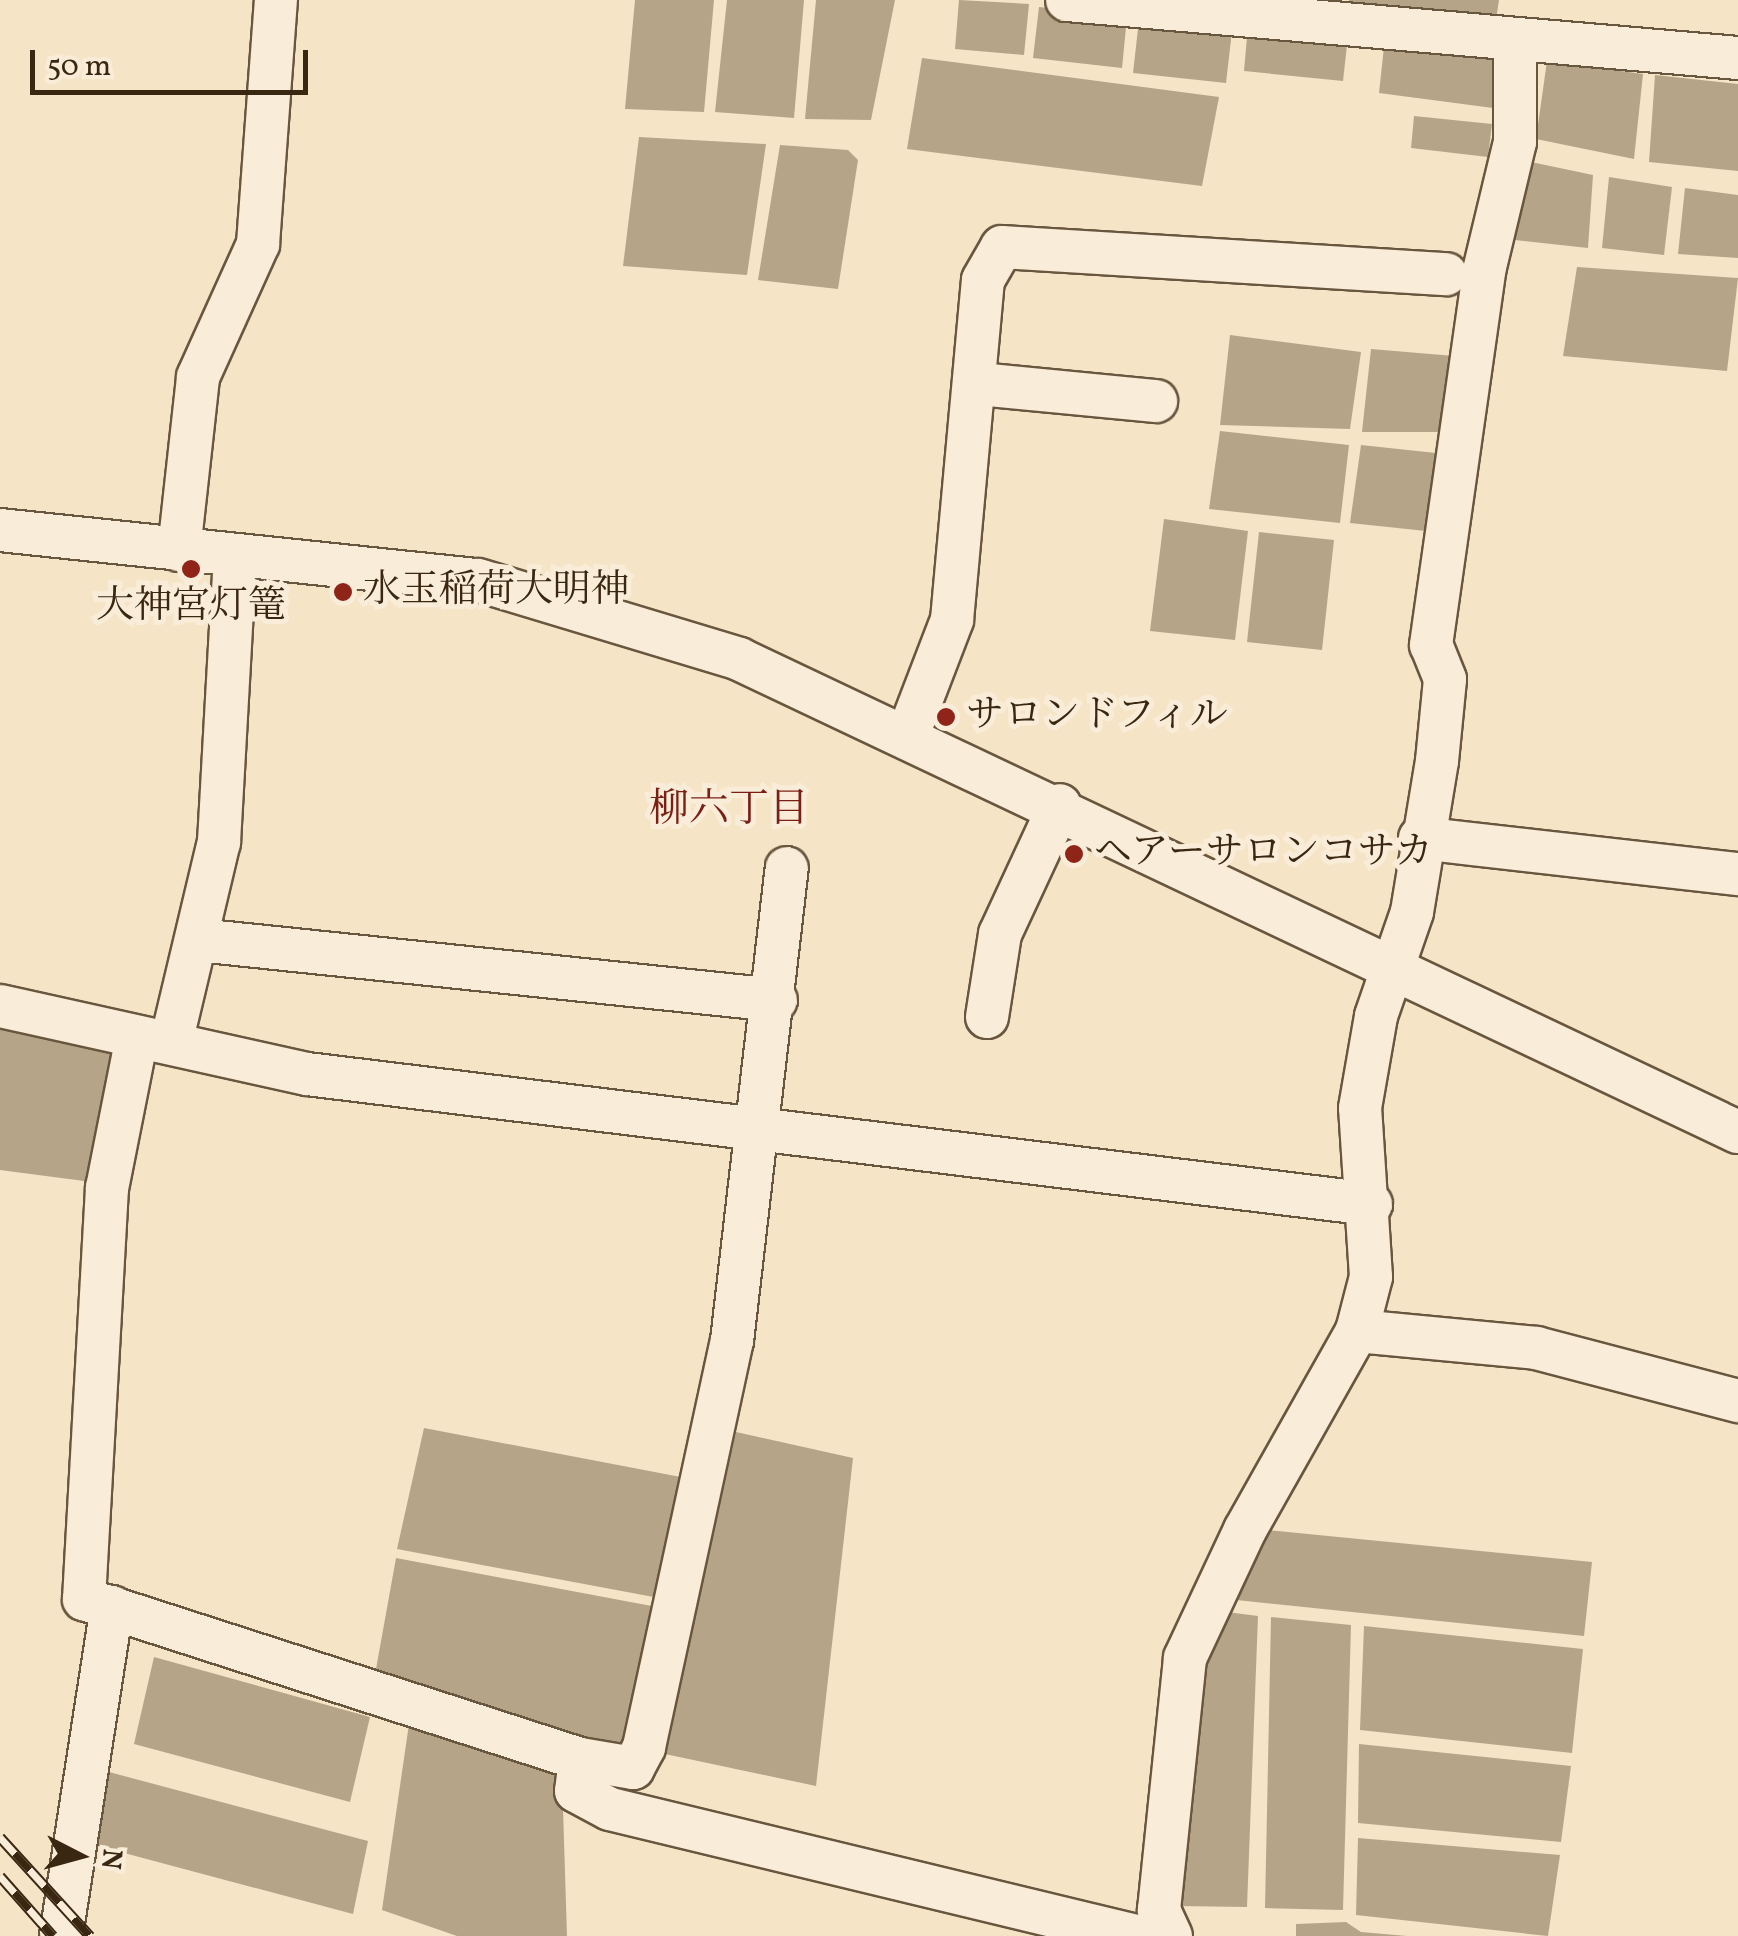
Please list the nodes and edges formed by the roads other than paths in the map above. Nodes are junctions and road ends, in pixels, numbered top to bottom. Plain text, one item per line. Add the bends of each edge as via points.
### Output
1 (276, 0) edge
2 (1067, 0) edge
3 (1515, 40) junction
4 (1738, 58) edge
5 (1446, 274) dead end
6 (979, 384) junction
7 (1156, 400) dead end
8 (0, 530) edge
9 (179, 550) junction
10 (235, 556) junction
11 (909, 732) junction
12 (1060, 805) junction
13 (1420, 838) junction
14 (786, 868) dead end
15 (1738, 874) edge
16 (198, 940) junction
17 (1397, 969) junction
18 (776, 1000) junction
19 (0, 1006) edge
20 (987, 1017) dead end
21 (154, 1040) junction
22 (1738, 1132) edge
23 (757, 1134) junction
24 (1371, 1204) junction
25 (1357, 1332) junction
26 (1738, 1400) edge
27 (112, 1607) junction
28 (580, 1759) junction
29 (61, 1936) edge
30 (1136, 1936) edge
31 (1172, 1936) edge

1 - 9 street via 258,244 198,377
2 - 3 street
3 - 4 street
3 - 13 street via 1515,142 1484,271 1431,645 1445,678
5 - 6 street via 1002,247 983,280
6 - 7 street
6 - 11 street via 952,620
8 - 9 street
9 - 10 street
10 - 11 street via 478,580 592,608
10 - 16 street via 219,842
11 - 12 street
12 - 17 street
12 - 20 street via 1000,934
13 - 15 street
13 - 17 street
14 - 18 street
16 - 18 street
16 - 21 street
17 - 22 street
17 - 24 street via 1376,1016 1360,1108
18 - 23 street
19 - 21 street
21 - 23 street via 307,1074
21 - 27 street via 106,1188 84,1599
23 - 24 street via 1100,1165
23 - 28 street via 732,1340 644,1747 633,1768
24 - 25 street via 1371,1277
25 - 26 street via 1536,1348
25 - 31 street via 1244,1530 1185,1658 1159,1910
27 - 28 street
27 - 29 street
28 - 30 street via 576,1790 610,1809

